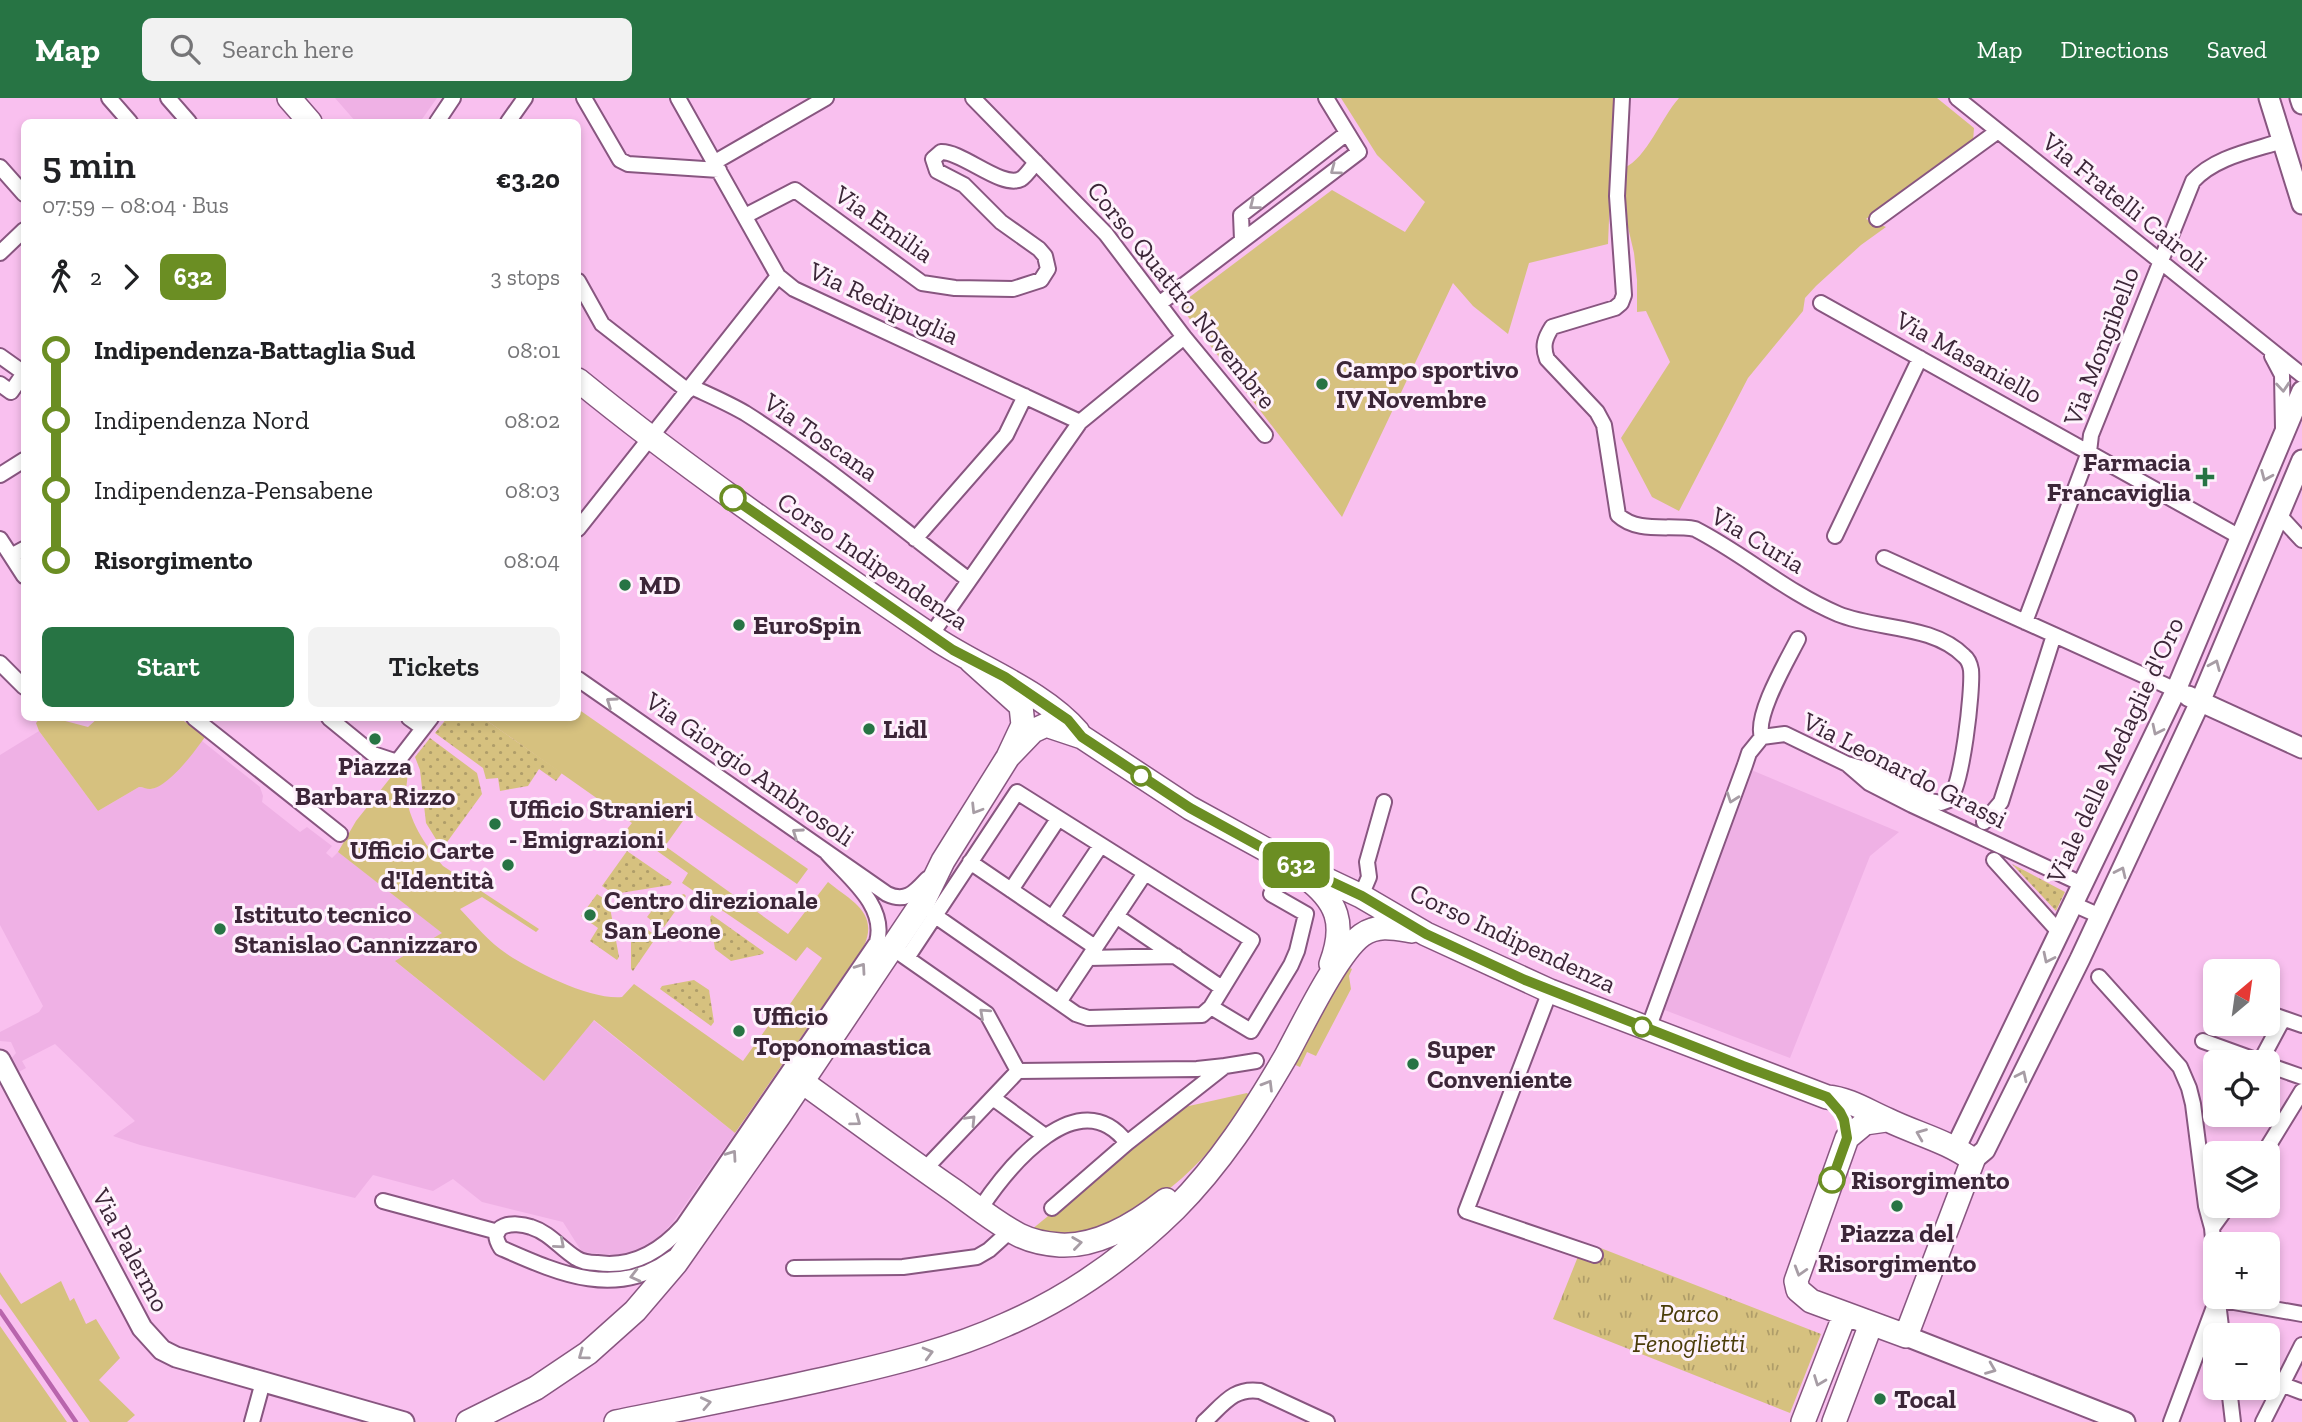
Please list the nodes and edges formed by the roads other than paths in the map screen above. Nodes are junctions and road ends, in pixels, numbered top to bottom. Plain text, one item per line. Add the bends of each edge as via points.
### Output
1 (109, 98) edge
2 (168, 98) edge
3 (289, 98) edge
4 (453, 98) edge
5 (525, 98) edge
6 (584, 98) edge
7 (678, 98) edge
8 (825, 98) edge
9 (973, 98) edge
10 (1326, 98) edge
11 (1622, 98) edge
12 (1957, 98) edge
13 (2269, 98) edge
14 (2300, 98) edge
15 (2302, 104) edge
16 (127, 119) edge
17 (186, 119) edge
18 (307, 119) edge
19 (439, 119) edge
20 (510, 119) edge
21 (1998, 131) junction
22 (1347, 133) junction
23 (2282, 141) junction
24 (1036, 162) junction
25 (717, 166) junction
26 (0, 167) edge
27 (21, 191) edge
28 (2302, 204) edge
29 (745, 216) junction
30 (1877, 219) dead end
31 (21, 233) edge
32 (1242, 240) junction
33 (0, 253) edge
34 (2160, 262) junction
35 (778, 276) junction
36 (581, 286) edge
37 (1821, 303) dead end
38 (1159, 304) junction
39 (1184, 337) junction
40 (2263, 345) junction
41 (0, 356) edge
42 (1920, 358) junction
43 (21, 371) edge
44 (2302, 375) edge
45 (21, 377) edge
46 (581, 382) edge
47 (0, 384) edge
48 (690, 389) junction
49 (2302, 391) edge
50 (1025, 396) junction
51 (1080, 422) junction
52 (1265, 435) dead end
53 (2283, 436) junction
54 (650, 439) junction
55 (2089, 452) junction
56 (2302, 460) edge
57 (21, 462) edge
58 (0, 475) edge
59 (2278, 514) junction
60 (581, 523) edge
61 (1835, 536) dead end
62 (2239, 537) junction
63 (0, 539) edge
64 (915, 539) junction
65 (2302, 540) edge
66 (21, 551) edge
67 (11, 556) junction
68 (1884, 558) dead end
69 (21, 571) edge
70 (969, 580) junction
71 (2025, 622) junction
72 (931, 635) junction
73 (2054, 635) junction
74 (1798, 639) dead end
75 (971, 661) junction
76 (0, 663) edge
77 (581, 681) edge
78 (21, 684) edge
79 (2176, 690) junction
80 (2200, 702) junction
81 (198, 721) edge
82 (333, 721) edge
83 (427, 723) edge
84 (1082, 737) junction
85 (1762, 737) junction
86 (2302, 747) edge
87 (1008, 757) junction
88 (1847, 764) junction
89 (1384, 802) dead end
90 (1058, 819) junction
91 (1984, 822) dead end
92 (340, 834) dead end
93 (1101, 845) junction
94 (827, 853) junction
95 (1283, 859) junction
96 (1994, 859) dead end
97 (943, 861) junction
98 (970, 862) junction
99 (1145, 873) junction
100 (2082, 884) junction
101 (1011, 890) junction
102 (1271, 894) dead end
103 (1362, 896) junction
104 (2073, 904) junction
105 (934, 915) junction
106 (1116, 916) junction
107 (2100, 916) junction
108 (1052, 918) junction
109 (2060, 933) junction
110 (1426, 934) junction
111 (1092, 952) junction
112 (900, 953) junction
113 (1176, 956) junction
114 (2099, 977) dead end
115 (1222, 988) junction
116 (1550, 991) junction
117 (1319, 996) junction
118 (1059, 1002) junction
119 (1211, 1007) junction
120 (2280, 1018) edge
121 (2283, 1019) junction
122 (2302, 1025) edge
123 (1648, 1029) junction
124 (2203, 1041) dead end
125 (2228, 1050) edge
126 (2267, 1050) edge
127 (0, 1060) edge
128 (1256, 1061) dead end
129 (1225, 1066) junction
130 (2280, 1069) edge
131 (1018, 1071) junction
132 (2302, 1077) edge
133 (801, 1081) junction
134 (2302, 1091) edge
135 (1827, 1097) junction
136 (993, 1098) junction
137 (1886, 1120) junction
138 (1045, 1136) junction
139 (1847, 1138) junction
140 (2271, 1141) edge
141 (1231, 1142) junction
142 (1127, 1143) junction
143 (1965, 1145) junction
144 (924, 1170) junction
145 (383, 1201) dead end
146 (1052, 1208) dead end
147 (980, 1209) junction
148 (2219, 1218) edge
149 (2212, 1228) junction
150 (1012, 1230) junction
151 (498, 1232) junction
152 (2212, 1232) edge
153 (692, 1241) junction
154 (1595, 1255) dead end
155 (794, 1268) dead end
156 (2213, 1309) edge
157 (2275, 1309) edge
158 (1845, 1314) junction
159 (2302, 1314) edge
160 (1871, 1324) junction
161 (1917, 1340) junction
162 (2302, 1345) edge
163 (263, 1382) junction
164 (2280, 1383) edge
165 (2283, 1384) junction
166 (2302, 1392) edge
167 (2230, 1400) edge
168 (253, 1422) edge
169 (404, 1422) edge
170 (468, 1422) edge
171 (616, 1422) edge
172 (1204, 1422) edge
173 (1326, 1422) edge
174 (1803, 1422) edge
175 (1834, 1422) edge
176 (2126, 1422) edge
177 (2171, 1422) edge
178 (2233, 1422) edge
179 (2263, 1422) edge

1 - 16 street
2 - 17 street
3 - 18 main road
4 - 19 street
5 - 20 street
6 - 25 street via 620,160
7 - 25 street, Via Redipuglia
8 - 25 street
9 - 24 street, Corso Quattro Novembre
10 - 22 street
11 - 88 street, Via Curia via 1617,196 1624,295 1615,308 1552,327 1545,341 1547,359 1604,425 1618,515 1626,522 1638,527 1695,529 1839,615 1925,635 1964,656 1971,670 1969,709 1955,792 1949,800 1937,803 1875,772
12 - 21 street, Via Fratelli Cairoli
13 - 23 main road
14 - 15 main road
21 - 30 street
21 - 34 street, Via Fratelli Cairoli
22 -> 32 street via 1241,215
22 -> 32 street via 1359,152
23 - 28 main road
23 - 34 street, Via Mongibello via 2204,169 2193,181
24 - 29 street, Via Emilia via 1021,179 1014,180 985,171 953,153 941,152 933,159 937,170 964,185 1045,256 1048,269 1041,280 1023,288 922,283 795,190
24 - 38 street, Corso Quattro Novembre via 1106,234
25 - 29 street, Via Redipuglia
26 - 27 street
29 - 35 street, Via Redipuglia
31 - 33 street
32 - 38 street
34 - 40 street, Via Fratelli Cairoli
34 - 55 street, Via Mongibello via 2091,435
35 - 48 street
35 - 50 street, Via Redipuglia via 794,289
36 - 48 street, Via Toscana via 602,324
37 - 42 street, Via Masaniello
38 - 39 street, Corso Quattro Novembre
39 - 51 street
39 - 52 street, Corso Quattro Novembre
40 - 44 street, Via Fratelli Cairoli
40 -> 53 street via 2282,375
41 - 43 street
42 - 55 street, Via Masaniello
42 - 61 street
45 - 47 street via 11,392
46 - 54 main road, Corso Indipendenza
48 - 54 street
48 - 64 street, Via Toscana via 743,412
49 - 53 main road, Viale delle Medaglie d'Oro
50 - 51 street, Via Redipuglia
50 - 64 street via 1006,435
51 - 70 street
53 -> 62 main road, Viale delle Medaglie d'Oro
54 - 60 street
54 - 72 main road, Corso Indipendenza
55 - 62 street, Via Masaniello
55 - 71 street, Via Mongibello
56 - 59 main road, Viale delle Medaglie d'Oro
57 - 58 street
59 - 65 street
80 -> 59 main road, Viale delle Medaglie d'Oro
62 - 79 main road, Viale delle Medaglie d'Oro
63 - 67 street
64 - 70 street, Via Toscana
66 - 67 street
67 - 69 street
68 - 71 street
70 - 72 street
71 - 73 street
72 - 75 main road, Corso Indipendenza
73 - 79 street
73 - 91 street via 2001,802
74 - 85 street via 1769,699 1760,724
75 - 84 main road via 1005,677 1068,720
75 - 87 main road via 1021,706 1023,724
76 - 78 street
94 -> 77 street, Via Giorgio Ambrosoli
79 - 80 main road
79 -> 100 main road, Viale delle Medaglie d'Oro
80 - 86 main road
107 -> 80 main road, Viale delle Medaglie d'Oro
81 - 92 street
82 - 83 street via 373,754 397,762
84 - 87 main road via 1046,725
84 - 95 main road, Corso Indipendenza via 1190,808
85 - 88 street, Via Leonardo Grassi via 1785,734
85 -> 123 street, Via Leonardo Grassi via 1749,753
87 -> 97 main road
88 - 100 street, Via Leonardo Grassi via 1890,794
89 - 103 street
90 - 93 street
90 - 98 street via 1017,792
90 - 101 street
93 - 99 street
93 - 108 street
94 - 97 street, Via Giorgio Ambrosoli via 895,898 913,894
151 -> 94 street via 512,1223 532,1227 578,1260 603,1264 636,1260 662,1246 682,1226 873,952 878,918
95 - 103 main road, Corso Indipendenza
95 - 117 main road via 1325,893 1336,912 1338,941
96 - 109 street
97 - 112 main road
98 - 101 street
98 - 105 street
99 - 106 street
99 - 115 street via 1252,940
100 - 104 main road, Viale delle Medaglie d'Oro
101 - 108 street
102 - 119 street via 1306,914 1291,965 1251,1031
103 - 110 main road, Corso Indipendenza
104 - 107 street
104 - 109 main road, Viale delle Medaglie d'Oro
105 - 112 street
105 - 118 street
106 - 111 street
106 - 113 street
143 -> 107 main road, Viale delle Medaglie d'Oro via 1985,1150
108 - 111 street
109 -> 143 main road, Viale delle Medaglie d'Oro
110 - 116 main road, Corso Indipendenza
110 - 117 main road via 1385,927 1369,931 1350,947
111 - 113 street
111 - 118 street
131 -> 112 street via 987,1014
112 - 133 main road
113 - 115 street
114 - 149 street via 2186,1077
115 - 119 street
116 - 123 main road, Corso Indipendenza
116 - 154 street via 1466,1211
141 -> 117 main road
118 - 119 street via 1094,1019 1202,1016
120 - 121 street
121 - 122 street
121 - 126 street
123 - 135 main road, Corso Indipendenza
124 - 125 street
127 - 163 main road, Via Palermo via 142,1328 162,1350 176,1357
128 - 129 street
129 - 131 street
129 - 142 street
130 - 132 street
131 - 136 street
133 -> 144 main road
133 - 153 main road
134 - 140 street
135 - 137 main road, Corso Indipendenza via 1840,1098
135 - 139 main road via 1844,1120
136 - 138 street
144 -> 136 street
137 - 139 main road via 1865,1123
143 -> 137 main road, Corso Indipendenza
138 - 142 street via 1078,1120 1105,1123
138 - 147 street
139 -> 158 main road via 1796,1281 1802,1296
150 -> 141 main road via 1027,1239 1063,1245 1117,1232 1170,1198
171 -> 141 main road via 943,1349 1006,1325 1124,1255 1199,1185
142 - 146 street
143 - 161 main road
144 - 147 main road
145 - 151 street
147 - 150 main road
148 - 149 street
149 - 152 street
150 - 155 street via 989,1250 967,1258 903,1267
153 -> 151 street via 652,1271 604,1281 567,1274 502,1248
153 -> 170 main road via 659,1286 588,1353 536,1388
156 - 177 street
157 - 159 street
158 - 160 main road
158 -> 174 main road
160 - 161 main road
160 - 175 main road
161 -> 176 main road
162 - 165 street
163 - 168 street
163 - 169 main road, Via Palermo
164 - 165 street
165 - 166 street
165 - 179 street
167 - 178 street
172 - 173 street via 1238,1392 1249,1389

